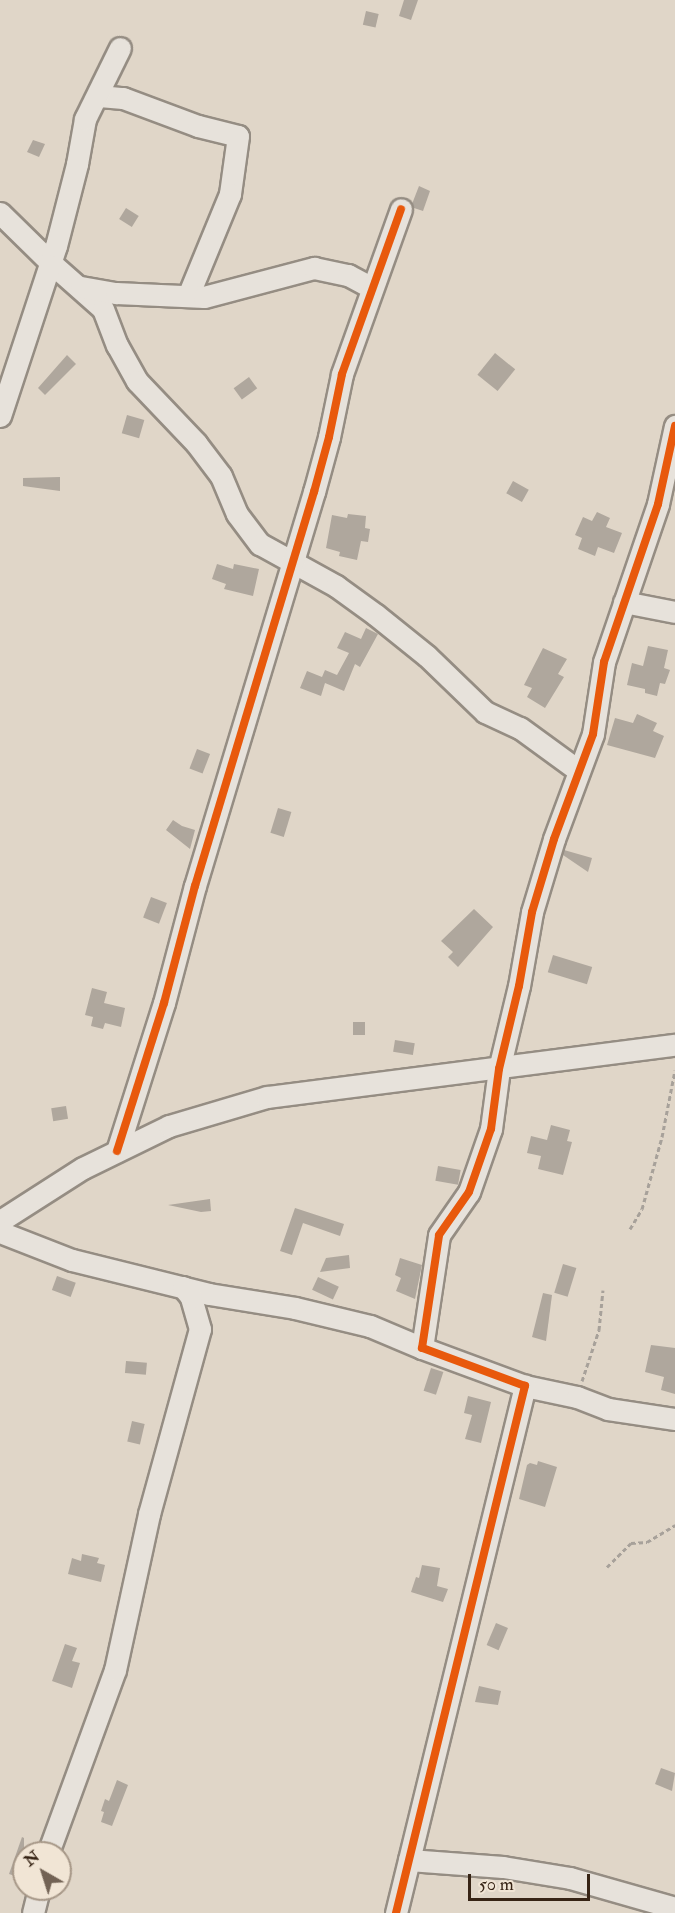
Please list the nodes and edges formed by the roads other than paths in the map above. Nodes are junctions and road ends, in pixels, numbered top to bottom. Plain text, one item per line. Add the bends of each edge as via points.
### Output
1 (120, 48) dead end
2 (99, 96) junction
3 (401, 209) dead end
4 (0, 213) edge
5 (51, 263) junction
6 (372, 288) junction
7 (188, 296) junction
8 (109, 301) junction
9 (0, 416) edge
10 (675, 426) edge
11 (292, 561) junction
12 (624, 602) junction
13 (675, 612) edge
14 (579, 771) junction
15 (675, 1045) edge
16 (499, 1069) junction
17 (117, 1151) junction
18 (0, 1221) edge
19 (0, 1232) edge
20 (183, 1287) junction
21 (422, 1348) junction
22 (525, 1386) junction
23 (675, 1419) edge
24 (52, 1841) edge
25 (410, 1860) junction
26 (675, 1908) edge
27 (396, 1913) edge

1 - 2 street
2 - 5 street via 85,119
2 - 7 street via 123,98 237,136 230,194
3 - 6 street
4 - 5 street
5 - 8 street via 81,287
5 - 9 street
6 - 7 street via 348,275 314,268 204,297
6 - 11 street via 342,374 329,437
7 - 8 street
8 - 11 street via 117,345 137,381 196,443 221,476 237,514 260,544
10 - 12 street via 658,504
11 - 14 street via 376,615 427,656 485,712 520,728
11 - 17 street
12 - 13 street
12 - 14 street via 604,662 593,734
14 - 16 street via 532,912
15 - 16 street
16 - 17 street via 267,1097 169,1126
16 - 21 street via 491,1129 469,1192 439,1235
17 - 18 street
19 - 20 street via 72,1260
20 - 21 street via 370,1326
20 - 24 street via 191,1297 200,1329 149,1514 116,1670
21 - 22 street
22 - 23 street via 577,1397 608,1409
22 - 25 street
25 - 26 street via 503,1867 570,1878
25 - 27 street

